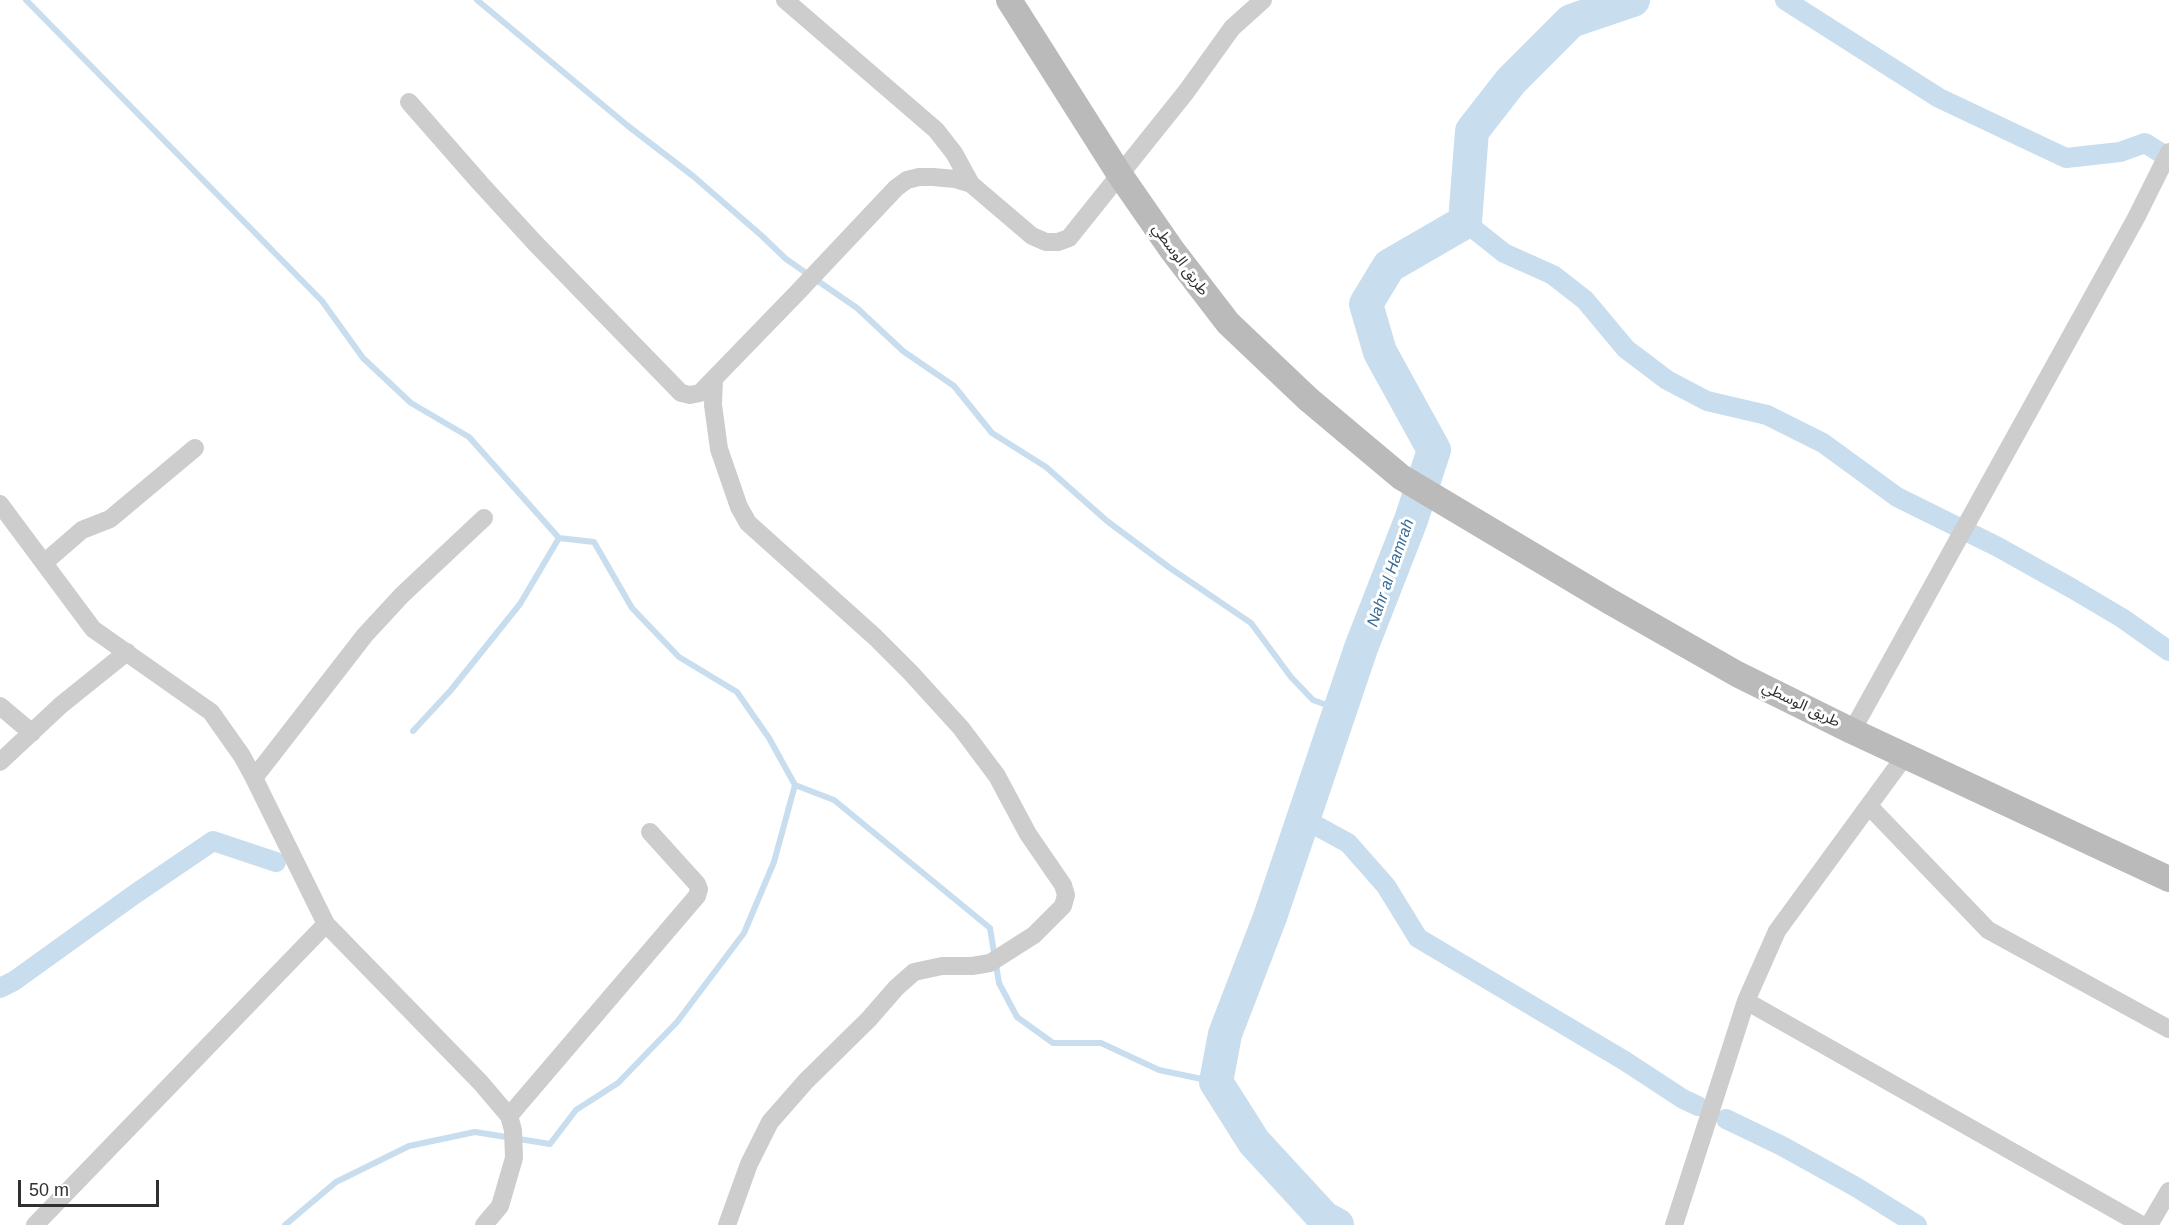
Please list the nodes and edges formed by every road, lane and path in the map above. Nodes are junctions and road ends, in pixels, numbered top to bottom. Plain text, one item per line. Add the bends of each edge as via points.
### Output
1 (785, 0) edge
2 (1009, 0) edge
3 (1263, 0) edge
4 (410, 102) dead end
5 (2169, 152) edge
6 (2163, 173) edge
7 (1120, 175) junction
8 (971, 184) junction
9 (714, 379) junction
10 (195, 448) dead end
11 (0, 504) edge
12 (484, 518) dead end
13 (45, 562) junction
14 (127, 652) junction
15 (0, 706) edge
16 (1852, 730) junction
17 (32, 733) junction
18 (1905, 756) junction
19 (0, 762) edge
20 (254, 778) junction
21 (1869, 806) junction
22 (650, 832) dead end
23 (2169, 879) edge
24 (326, 924) junction
25 (1746, 1001) junction
26 (2169, 1029) edge
27 (511, 1123) junction
28 (2169, 1191) edge
29 (35, 1225) edge
30 (484, 1225) edge
31 (727, 1225) edge
32 (1674, 1225) edge
33 (2142, 1225) edge
34 (2149, 1225) edge

1 - 8 street via 936,130
2 - 7 main road, طريق الوسطي
3 - 7 street via 1232,28
4 - 9 street via 480,183 681,393 700,393
5 - 6 street
6 - 16 street
7 - 8 street via 1069,238 1058,242 1032,236
7 - 16 main road, طريق الوسطي via 1228,323 1308,399 1401,477 1737,674
8 - 9 street via 919,177 896,188
9 - 31 street via 712,405 719,449 748,523 875,637 937,700 984,757 1066,895 1063,906 1028,940 990,963 914,972 896,988 770,1122 749,1164
10 - 13 street via 110,519 82,530
11 - 13 street
12 - 20 street via 365,635
13 - 14 street via 93,629
14 - 17 street
14 - 20 street via 211,712
15 - 17 street
16 - 18 main road, طريق الوسطي
17 - 19 street
18 - 21 street
18 - 23 main road, طريق الوسطي
20 - 24 street
21 - 25 street via 1777,931
21 - 26 street via 1989,930
22 - 27 street via 697,884 697,896
24 - 27 street via 480,1082
24 - 29 street
25 - 32 street
25 - 33 street
27 - 30 street via 514,1158 500,1206
28 - 34 street

